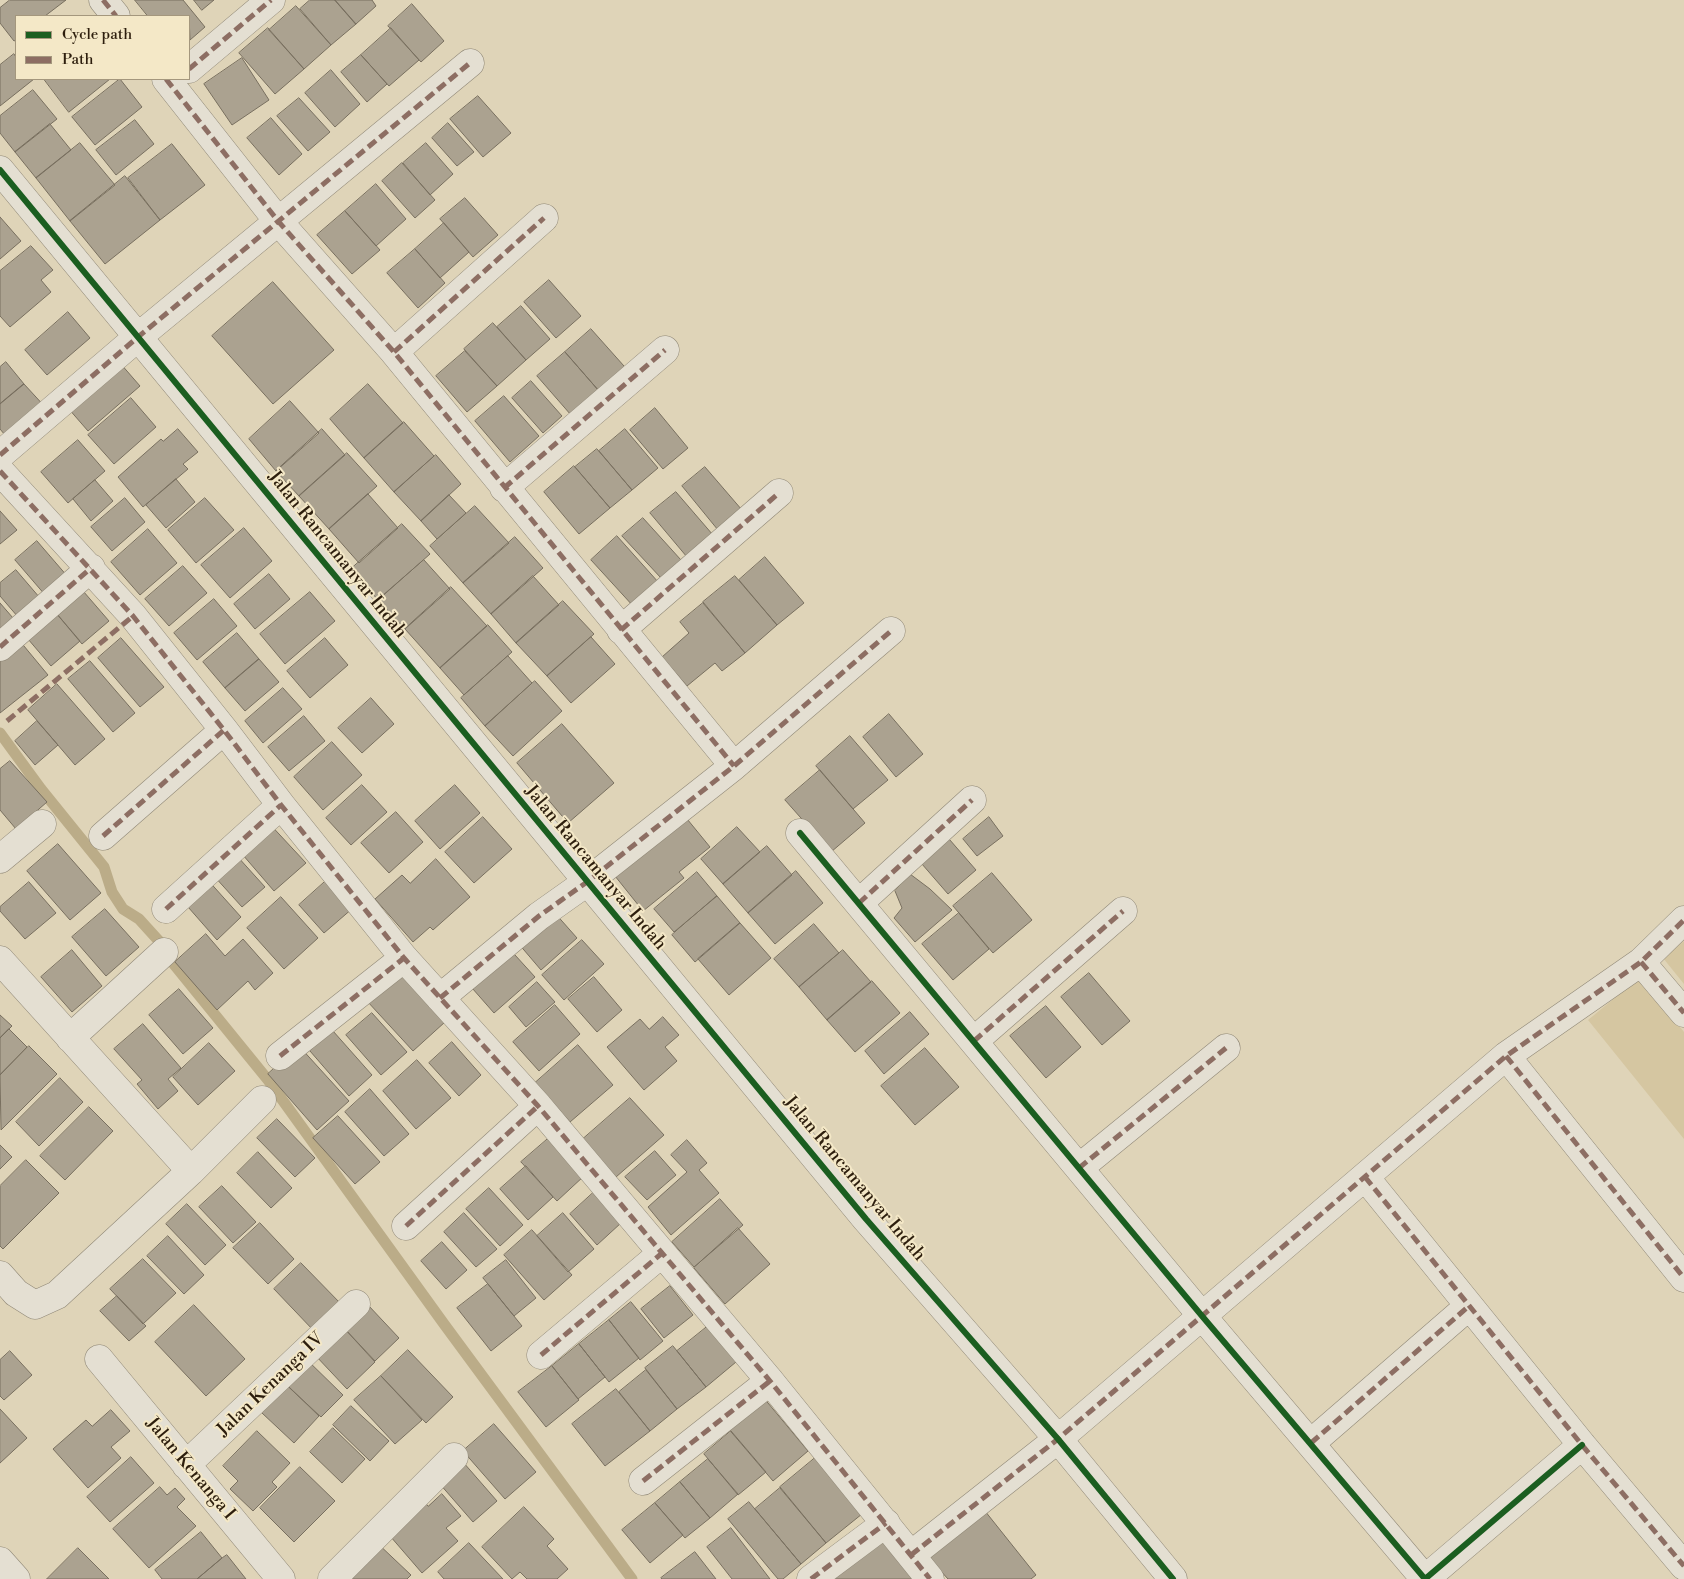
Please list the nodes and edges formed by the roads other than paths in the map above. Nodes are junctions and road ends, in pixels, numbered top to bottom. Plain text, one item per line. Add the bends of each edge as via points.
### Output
1 (102, 0) edge
2 (271, 0) edge
3 (115, 15) edge
4 (470, 62) dead end
5 (190, 66) edge
6 (176, 80) edge
7 (0, 170) edge
8 (544, 218) dead end
9 (278, 221) junction
10 (138, 337) junction
11 (665, 350) dead end
12 (394, 352) junction
13 (0, 455) edge
14 (0, 471) edge
15 (504, 488) junction
16 (779, 493) dead end
17 (91, 568) junction
18 (621, 630) junction
19 (891, 630) dead end
20 (0, 648) edge
21 (224, 730) junction
22 (734, 766) junction
23 (972, 800) dead end
24 (280, 805) junction
25 (42, 824) dead end
26 (800, 833) dead end
27 (103, 836) dead end
28 (0, 859) edge
29 (587, 882) junction
30 (859, 903) junction
31 (166, 909) dead end
32 (1123, 911) dead end
33 (1684, 920) edge
34 (164, 952) dead end
35 (404, 958) junction
36 (0, 960) edge
37 (1641, 962) junction
38 (440, 998) junction
39 (1684, 1014) edge
40 (70, 1038) junction
41 (974, 1041) junction
42 (1226, 1048) dead end
43 (280, 1056) dead end
44 (1506, 1056) junction
45 (262, 1100) dead end
46 (538, 1106) junction
47 (1080, 1168) junction
48 (190, 1171) junction
49 (1365, 1177) junction
50 (406, 1226) dead end
51 (661, 1254) junction
52 (0, 1275) edge
53 (1684, 1278) edge
54 (356, 1304) dead end
55 (1469, 1306) junction
56 (1202, 1316) junction
57 (541, 1355) dead end
58 (99, 1359) dead end
59 (770, 1381) junction
60 (1058, 1439) junction
61 (1311, 1443) junction
62 (1582, 1445) junction
63 (454, 1457) dead end
64 (186, 1466) junction
65 (643, 1481) dead end
66 (886, 1523) junction
67 (911, 1555) junction
68 (0, 1561) edge
69 (1684, 1566) edge
70 (16, 1579) edge
71 (281, 1579) edge
72 (332, 1579) edge
73 (811, 1579) edge
74 (930, 1579) edge
75 (1173, 1579) edge

1 - 3 street
2 - 5 street
4 - 9 street
6 - 9 street
7 - 10 street, Jalan Rancamanyar Indah
8 - 12 street
9 - 10 street
9 - 12 street
10 - 13 street
10 - 29 street, Jalan Rancamanyar Indah
11 - 15 street
12 - 15 street
14 - 17 street
15 - 18 street
16 - 18 street
17 - 20 street
17 - 21 street
18 - 22 street
19 - 22 street
21 - 24 street
21 - 27 street
22 - 29 street
23 - 30 street
24 - 31 street
24 - 35 street
25 - 28 street
26 - 30 street
29 - 38 street via 539,916
29 - 60 street, Jalan Rancamanyar Indah via 866,1219
30 - 41 street
32 - 41 street
33 - 37 street
34 - 40 street
35 - 38 street
35 - 43 street
36 - 40 street
37 - 39 street
37 - 44 street
38 - 46 street
40 - 48 street
41 - 47 street
42 - 47 street
44 - 49 street
44 - 53 street
45 - 48 street
46 - 50 street
46 - 51 street
47 - 56 street
48 - 52 street via 57,1295 35,1305 16,1293
49 - 55 street
49 - 56 street
51 - 57 street
51 - 59 street
54 - 64 street, Jalan Kenanga IV
55 - 61 street
55 - 62 street
56 - 60 street
56 - 61 street
58 - 64 street, Jalan Kenanga I
59 - 65 street
59 - 66 street
60 - 67 street
60 - 75 street, Jalan Rancamanyar Indah
61 - 62 street via 1425,1579
62 - 69 street
63 - 72 street
64 - 71 street, Jalan Kenanga I
66 - 67 street
66 - 73 street
67 - 74 street
68 - 70 street

